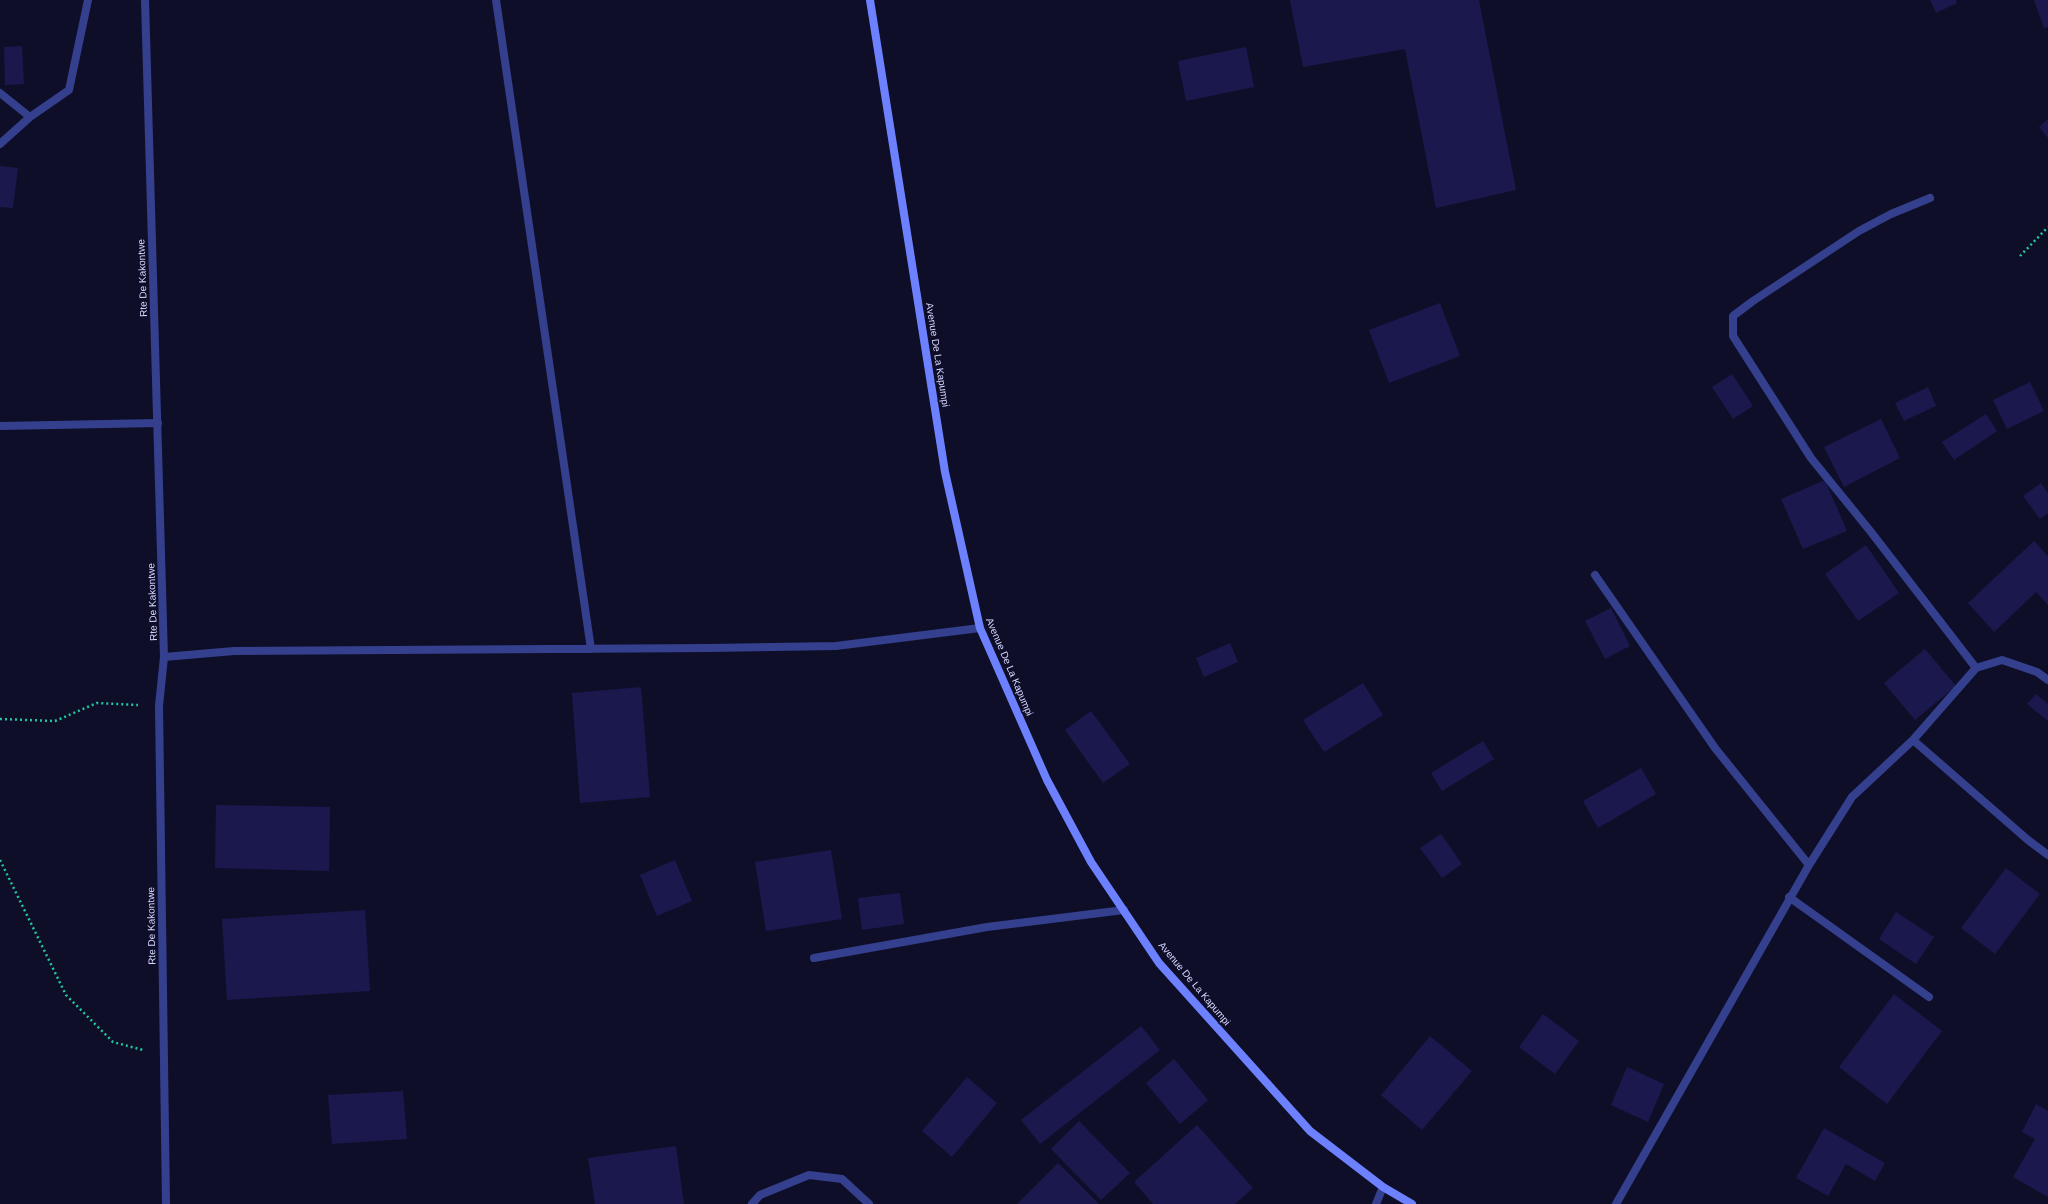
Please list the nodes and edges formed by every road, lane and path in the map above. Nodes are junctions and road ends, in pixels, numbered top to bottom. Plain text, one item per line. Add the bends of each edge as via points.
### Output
1 (88, 0) edge
2 (146, 0) edge
3 (496, 0) edge
4 (870, 0) edge
5 (0, 93) edge
6 (30, 117) junction
7 (0, 144) edge
8 (1930, 198) dead end
9 (2048, 227) edge
10 (2020, 256) dead end
11 (158, 422) junction
12 (0, 426) edge
13 (1595, 575) dead end
14 (980, 628) junction
15 (591, 649) junction
16 (164, 657) junction
17 (1976, 668) junction
18 (2048, 680) edge
19 (159, 706) junction
20 (0, 720) edge
21 (1913, 740) junction
22 (2048, 854) edge
23 (0, 860) edge
24 (1809, 865) junction
25 (1789, 897) junction
26 (1124, 910) junction
27 (814, 958) dead end
28 (1929, 997) dead end
29 (165, 1056) junction
30 (1383, 1187) junction
31 (166, 1204) edge
32 (752, 1204) edge
33 (869, 1204) edge
34 (1376, 1204) edge
35 (1412, 1204) edge
36 (1616, 1204) edge

1 - 6 street via 69,90
2 - 11 street, Rte De Kakontwe
3 - 15 street
4 - 14 main road, Avenue De La Kapumpi via 945,472
5 - 6 street
6 - 7 street
8 - 17 street via 1891,214 1860,231 1752,301 1733,316 1733,336 1811,458
9 - 10 path
11 - 12 street
11 - 16 street, Rte De Kakontwe
13 - 24 street via 1715,748
14 - 15 street via 836,646
14 - 26 main road, Avenue De La Kapumpi via 1047,780 1091,862
15 - 16 street via 234,651
16 - 19 street, Rte De Kakontwe
17 - 18 street via 2002,660 2037,672
17 - 21 street
19 - 20 path via 97,703 55,721
19 - 29 street, Rte De Kakontwe
21 - 22 street via 2028,840
21 - 24 street via 1852,797
23 - 29 path via 66,995 113,1042
24 - 25 street
25 - 28 street
25 - 36 street
26 - 27 street via 987,927
26 - 30 main road, Avenue De La Kapumpi via 1160,963 1310,1131
29 - 31 street, Rte De Kakontwe
30 - 34 street
30 - 35 main road, Avenue De La Kapumpi
32 - 33 street via 760,1195 809,1175 842,1179

